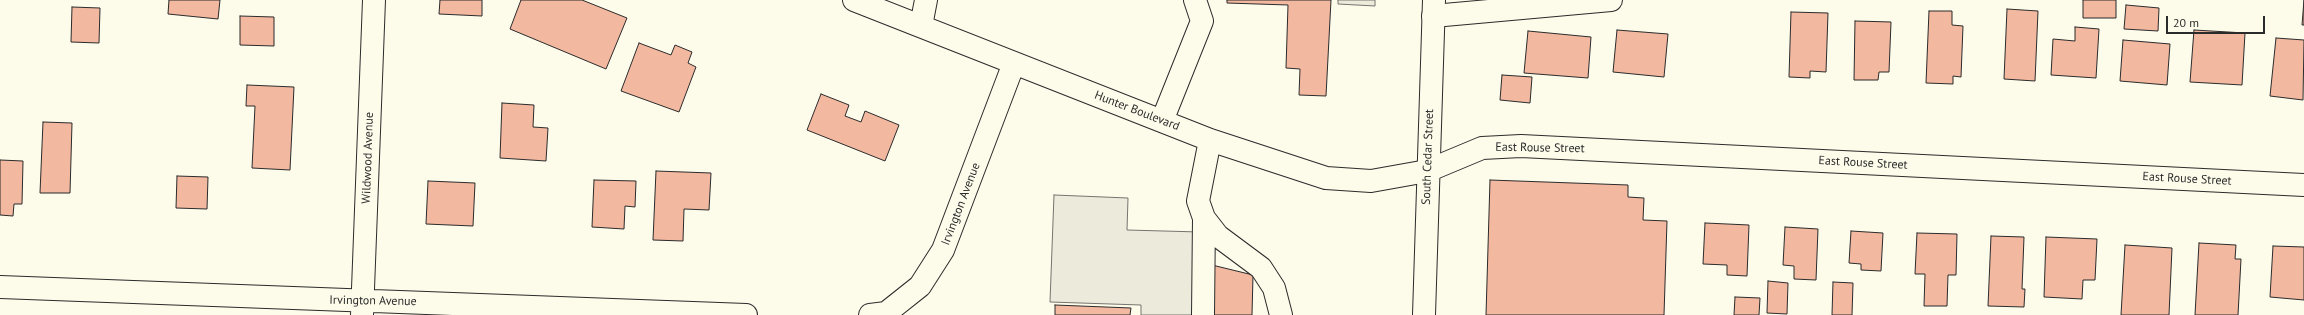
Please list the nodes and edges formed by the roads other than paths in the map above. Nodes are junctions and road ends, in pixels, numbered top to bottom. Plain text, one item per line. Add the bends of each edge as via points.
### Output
1 (374, 0) edge
2 (854, 0) edge
3 (926, 0) edge
4 (1195, 0) edge
5 (1611, 0) edge
6 (1434, 8) edge
7 (921, 26) junction
8 (1014, 63) junction
9 (1162, 121) junction
10 (1210, 140) junction
11 (1427, 171) junction
12 (2304, 185) edge
13 (1204, 218) junction
14 (0, 287) edge
15 (362, 307) edge
16 (746, 315) edge
17 (870, 315) edge
18 (1203, 315) edge
19 (1281, 315) edge
20 (1424, 315) edge

1 - 15 street, Wildwood Avenue
2 - 7 street, Hunter Boulevard
3 - 7 street
4 - 9 street via 1202,20
5 - 6 street
6 - 11 street, South Cedar Street
7 - 8 street, Hunter Boulevard
8 - 9 street, Hunter Boulevard
8 - 17 street, Irvington Avenue via 943,250 920,286 886,313
9 - 10 street, Hunter Boulevard
10 - 11 street, Hunter Boulevard via 1326,178 1371,181
10 - 13 street via 1198,201
11 - 12 street, East Rouse Street via 1482,148 1521,146
11 - 20 street, South Cedar Street
13 - 18 street
13 - 19 street via 1218,236 1261,268 1274,288
14 - 15 street, Irvington Avenue via 331,300
15 - 16 street, Irvington Avenue

